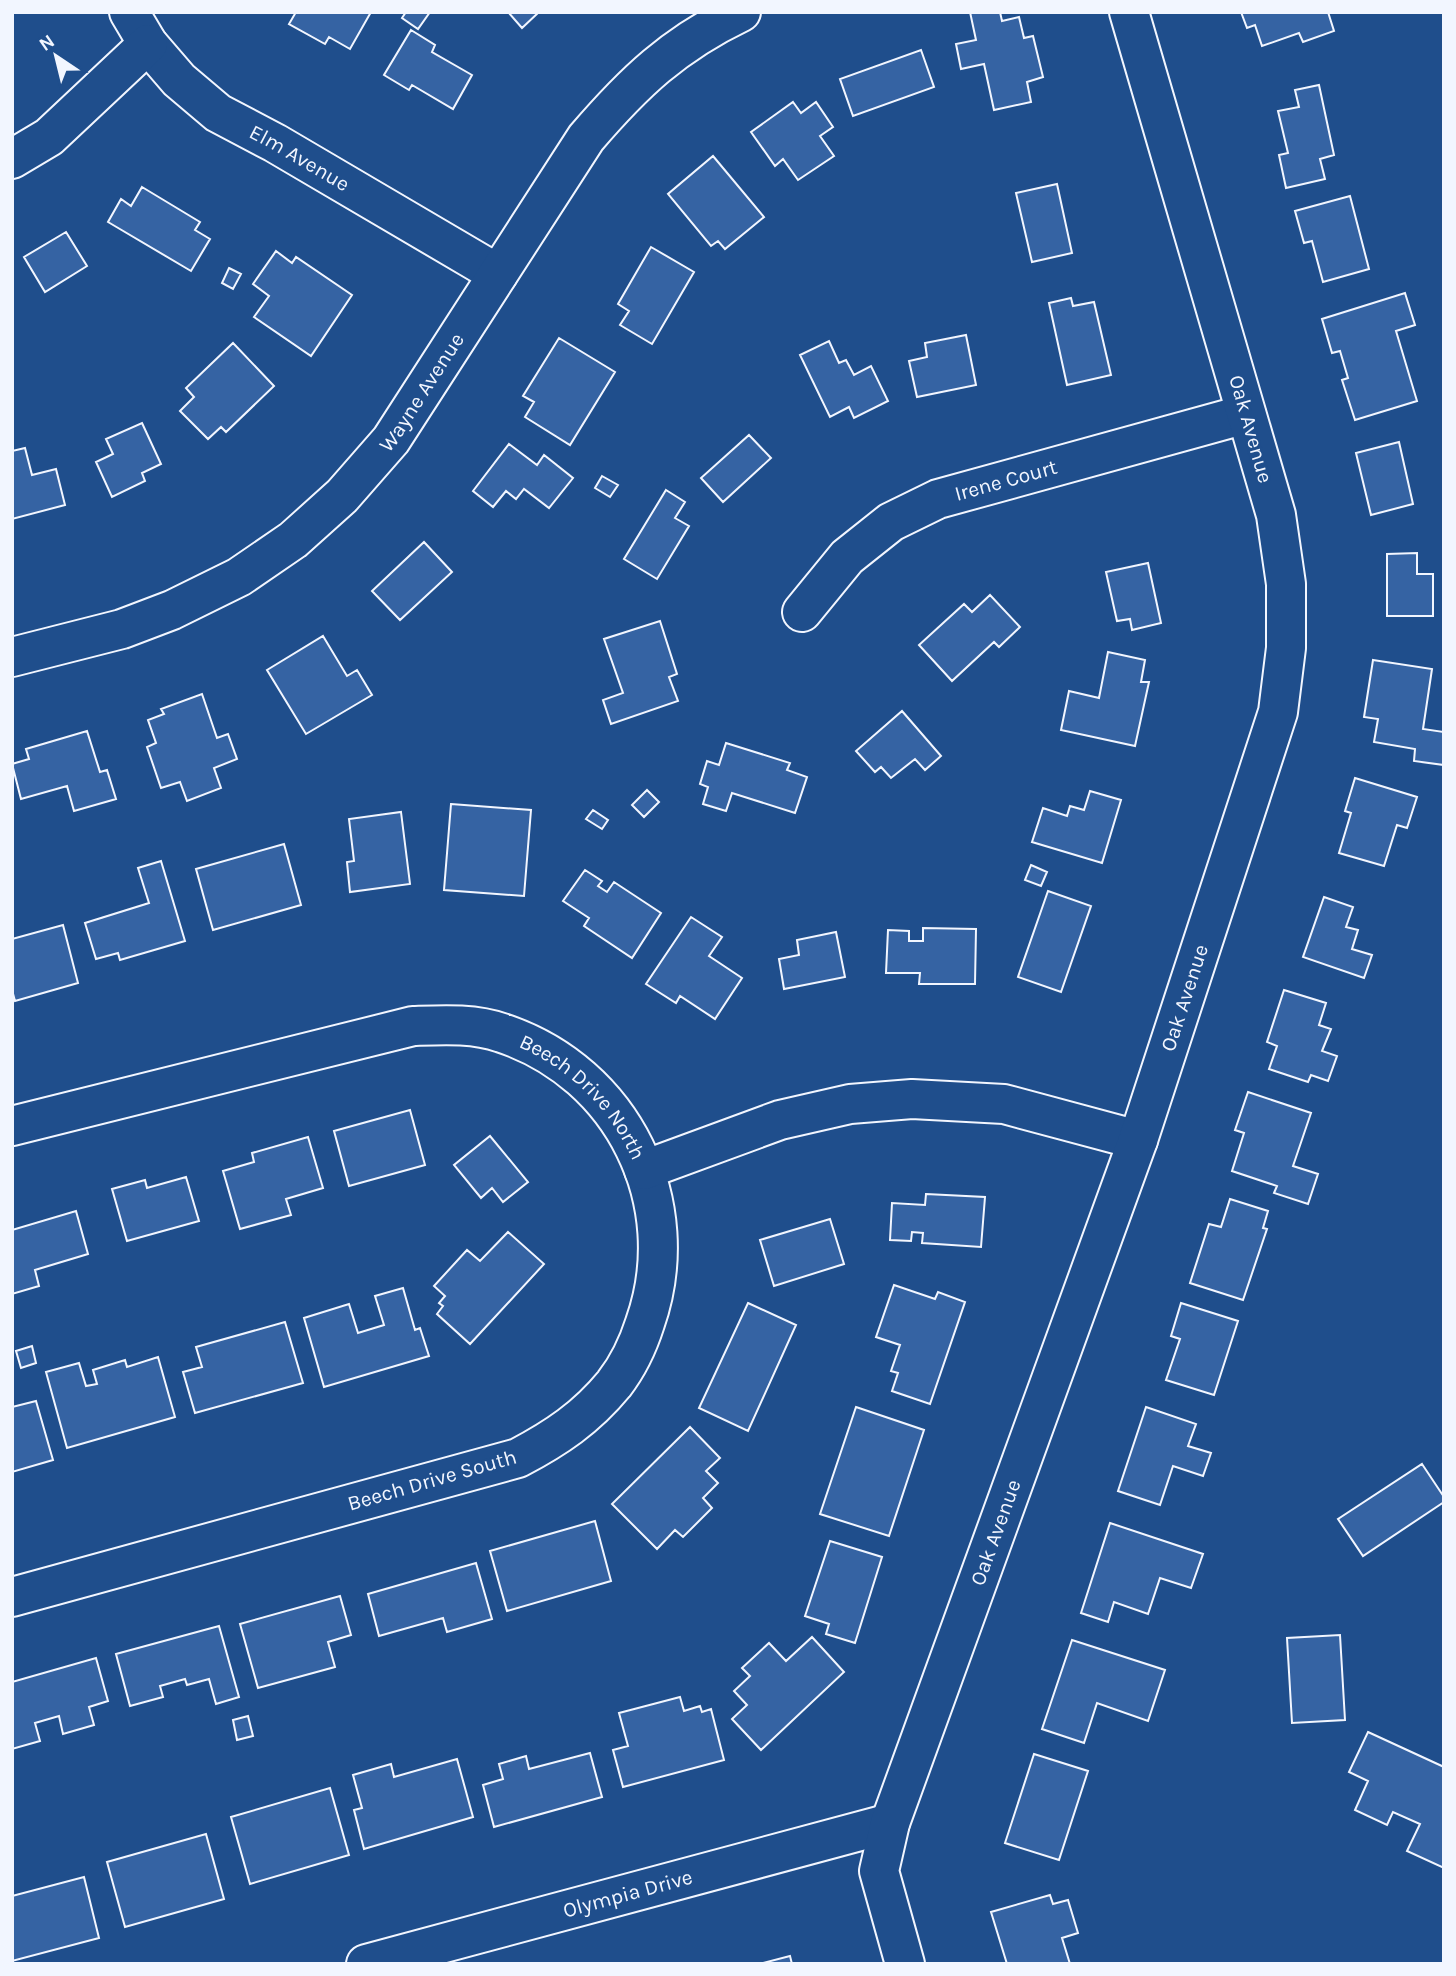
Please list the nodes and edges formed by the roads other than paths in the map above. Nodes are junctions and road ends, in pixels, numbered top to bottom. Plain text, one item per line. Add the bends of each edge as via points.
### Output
1 (741, 12) edge
2 (1129, 12) edge
3 (138, 28) edge
4 (12, 159) edge
5 (498, 274) junction
6 (1246, 414) junction
7 (802, 612) dead end
8 (12, 657) edge
9 (12, 1126) edge
10 (1138, 1140) junction
11 (644, 1170) junction
12 (12, 1598) edge
13 (890, 1824) junction
14 (366, 1964) edge
15 (905, 1964) edge

1 - 5 street, Wayne Avenue via 666,57 623,95 586,138
2 - 6 street, Oak Avenue
3 - 4 street via 48,137
3 - 5 street, Elm Avenue via 179,80 218,113
5 - 8 street, Wayne Avenue via 391,440 342,496 293,540 239,577 172,610 121,629
6 - 7 street, Irene Court via 938,499 891,522 847,556
6 - 10 street, Oak Avenue via 1276,515 1286,584 1286,648 1278,712
9 - 11 street, Beech Drive North via 413,1026 458,1025 501,1032 549,1053 588,1082 617,1116
10 - 11 street, Beech Drive North via 1004,1104 912,1099 850,1104 780,1120
10 - 13 street, Oak Avenue
11 - 12 street, Beech Drive South via 655,1209 659,1251 654,1298 637,1346 615,1382 589,1412 556,1438 517,1458
13 - 14 street, Olympia Drive
13 - 15 street, Oak Avenue via 879,1871

